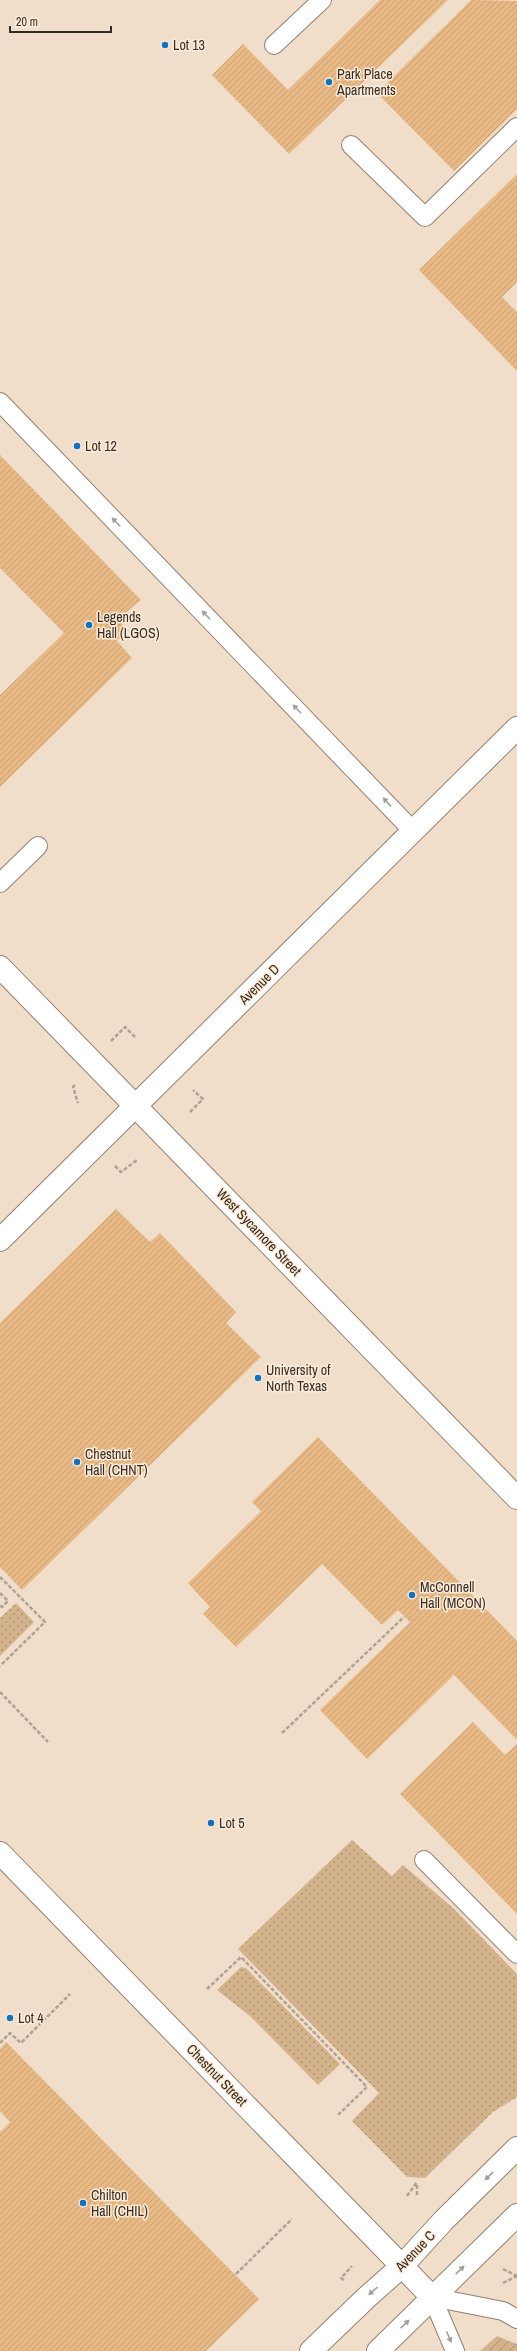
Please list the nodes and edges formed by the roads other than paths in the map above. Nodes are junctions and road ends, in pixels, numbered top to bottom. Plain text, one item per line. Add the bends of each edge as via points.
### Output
1 (322, 0) edge
2 (274, 45) dead end
3 (517, 127) edge
4 (351, 145) dead end
5 (0, 402) edge
6 (517, 728) edge
7 (413, 831) junction
8 (38, 846) dead end
9 (0, 883) edge
10 (0, 967) edge
11 (135, 1106) junction
12 (0, 1240) edge
13 (517, 1498) edge
14 (0, 1853) edge
15 (424, 1860) dead end
16 (517, 1954) edge
17 (517, 2148) edge
18 (517, 2215) edge
19 (402, 2266) junction
20 (432, 2297) junction
21 (517, 2319) edge
22 (311, 2351) edge
23 (378, 2351) edge
24 (455, 2351) edge

1 - 2 lane
3 - 4 lane via 425,217
7 -> 5 lane
6 - 7 street, Avenue D
7 - 11 street, Avenue D
8 - 9 lane
10 - 11 street, West Sycamore Street
11 - 12 street, Avenue D
11 - 13 street, West Sycamore Street
14 - 19 street, Chestnut Street
15 - 16 lane
17 -> 19 street, Avenue C
20 -> 18 street
19 - 20 street, Chestnut Street
19 -> 22 street, Avenue C
20 - 21 lane via 503,2312
23 -> 20 street
20 -> 24 lane

